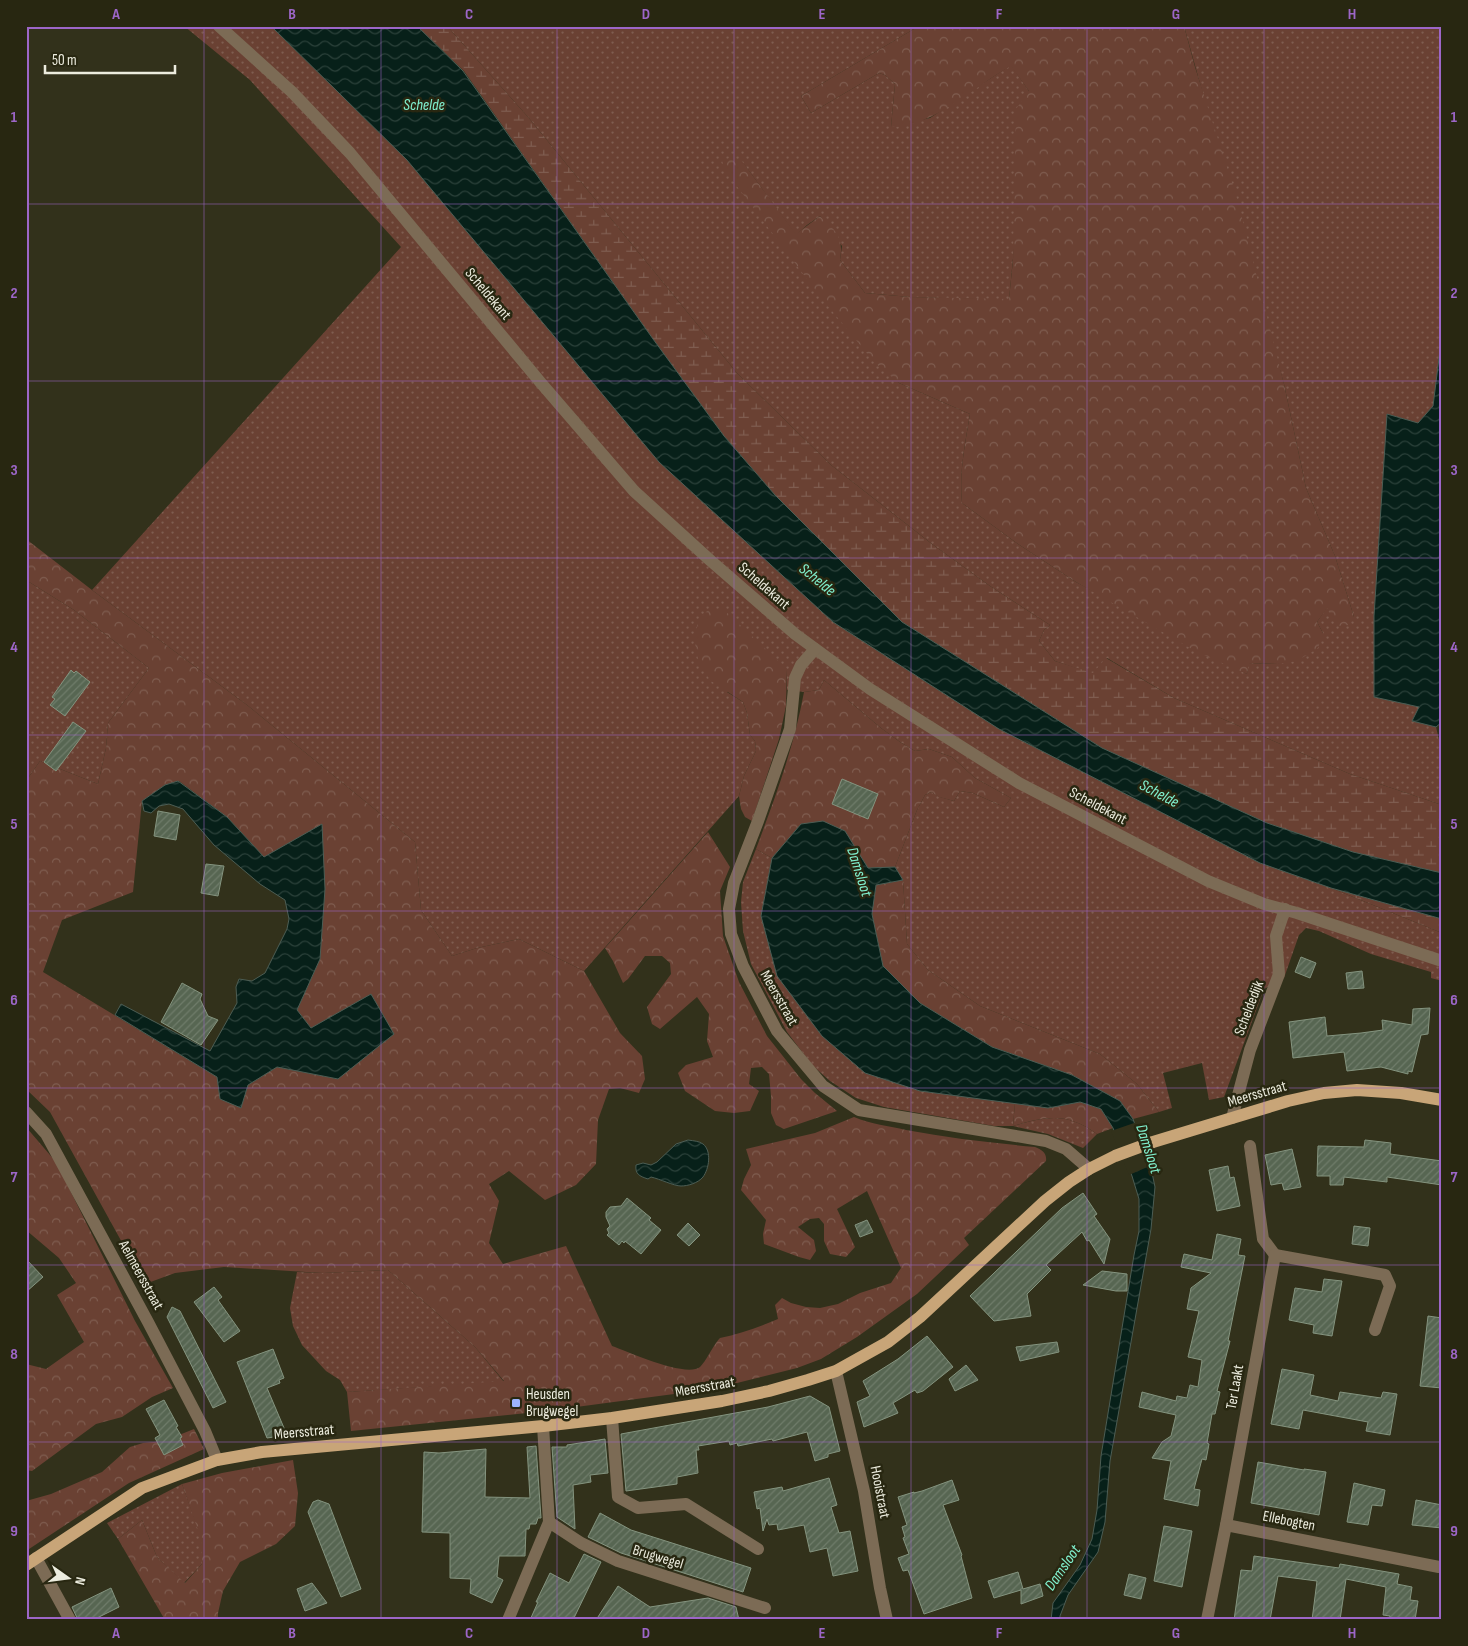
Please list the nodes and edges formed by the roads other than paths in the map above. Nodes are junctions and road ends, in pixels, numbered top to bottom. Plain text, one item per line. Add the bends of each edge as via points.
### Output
1 (219, 26) edge
2 (815, 649) junction
3 (1285, 909) junction
4 (1442, 960) edge
5 (1442, 1100) edge
6 (26, 1112) edge
7 (1232, 1118) junction
8 (1250, 1146) dead end
9 (1088, 1169) junction
10 (1275, 1255) junction
11 (1375, 1330) dead end
12 (836, 1371) junction
13 (612, 1418) junction
14 (543, 1426) junction
15 (217, 1460) junction
16 (549, 1522) junction
17 (1226, 1525) junction
18 (758, 1550) dead end
19 (31, 1561) edge
20 (1441, 1570) edge
21 (765, 1608) dead end
22 (70, 1620) edge
23 (508, 1620) edge
24 (887, 1620) edge
25 (1207, 1620) edge

1 - 2 street, Scheldekant via 292,92 350,153 634,490 711,562
2 - 3 street, Scheldekant via 870,689 1019,783 1208,881
2 - 9 street, Meersstraat via 795,678 790,729 734,883 729,909 731,934 743,966 777,1031 823,1086 859,1110 1046,1141 1066,1149
3 - 4 street, Scheldekant
3 - 7 street, Scheldedijk via 1276,936 1279,974 1250,1050
5 - 7 main road, Meersstraat via 1357,1090 1288,1101
6 - 15 street, Aelmeersstraat via 46,1134 148,1322
7 - 9 main road, Meersstraat via 1153,1142
8 - 10 street via 1263,1239
9 - 12 main road, Meersstraat via 1045,1201 888,1342
10 - 11 street via 1385,1275 1390,1286
10 - 17 street, Ter Laakt
12 - 13 main road, Meersstraat via 770,1391
12 - 24 street, Hooistraat via 864,1491
13 - 14 main road, Meersstraat
13 - 18 street via 618,1497 638,1508 686,1504
14 - 15 main road, Meersstraat via 262,1452
14 - 16 street
15 - 19 main road, Meersstraat via 142,1488
16 - 21 street, Brugwegel via 581,1544 618,1562
16 - 23 street
17 - 20 street, Ellebogten
17 - 25 street
19 - 22 street

